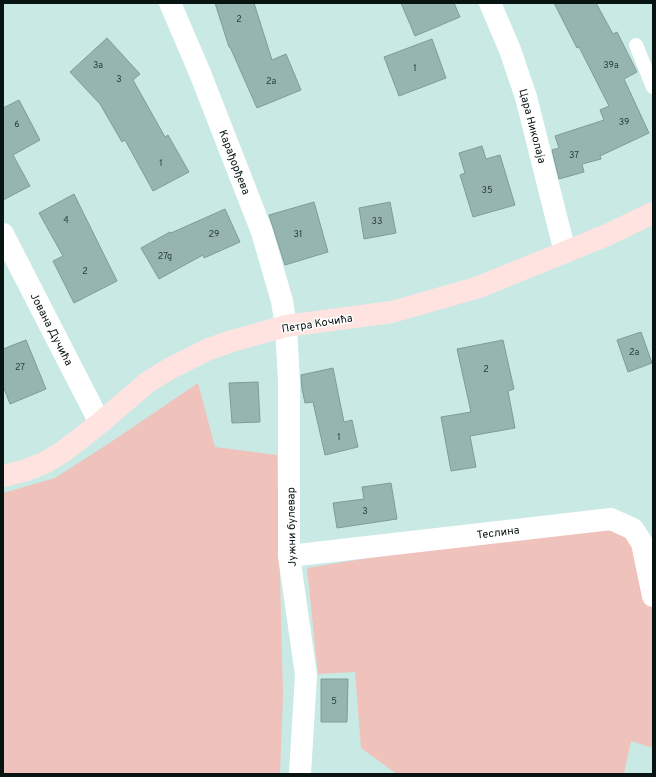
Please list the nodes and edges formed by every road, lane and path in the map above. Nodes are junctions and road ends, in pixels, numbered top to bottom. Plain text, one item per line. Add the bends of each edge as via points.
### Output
1 (170, 3) edge
2 (490, 3) edge
3 (636, 45) dead end
4 (653, 87) edge
5 (653, 213) edge
6 (3, 234) edge
7 (565, 252) junction
8 (286, 326) junction
9 (100, 423) junction
10 (3, 476) edge
11 (289, 556) junction
12 (653, 596) edge
13 (300, 774) edge

1 - 8 street, Карађорђева via 262,232 282,301
2 - 7 street, Цара Николаја via 526,97
3 - 4 lane
5 - 7 street, Петра Кочића
6 - 9 street, Јована Дучића
7 - 8 street, Петра Кочића via 479,287 392,312
8 - 9 street, Петра Кочића via 232,341 185,360 148,382
8 - 11 street, Јужни булевар via 289,382
9 - 10 street, Петра Кочића via 46,462
11 - 12 street, Теслина via 611,519 633,529 642,543
11 - 13 street, Јужни булевар via 306,675

